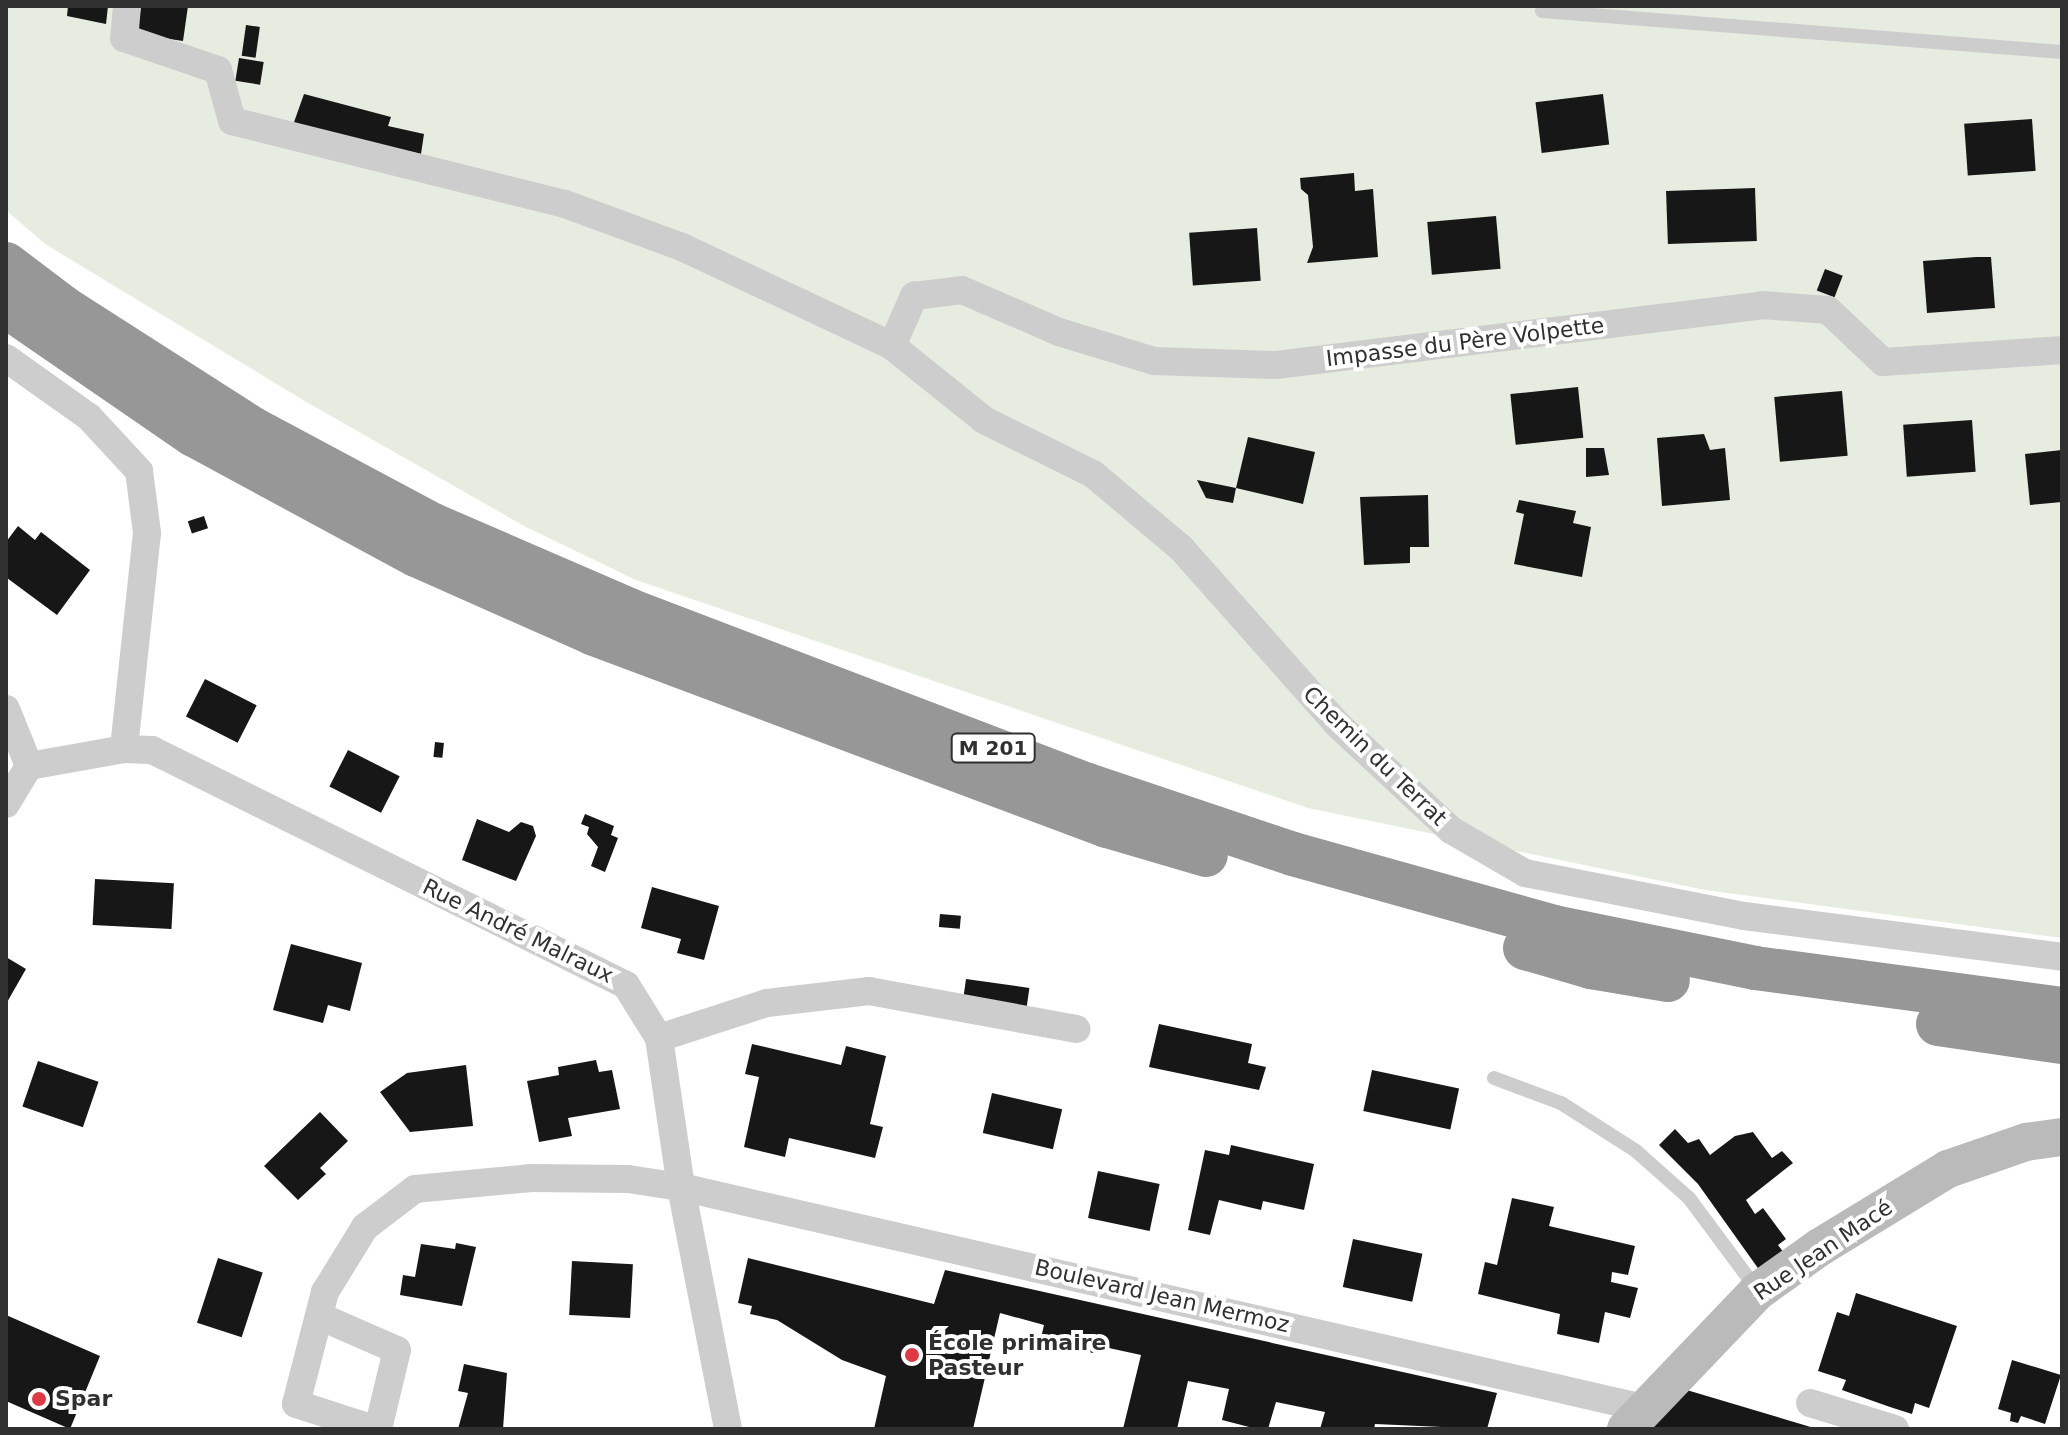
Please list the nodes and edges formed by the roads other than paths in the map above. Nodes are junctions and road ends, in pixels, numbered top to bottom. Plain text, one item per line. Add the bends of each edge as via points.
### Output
1 (127, 6) edge
2 (1542, 11) dead end
3 (2062, 52) edge
4 (6, 264) edge
5 (6, 306) edge
6 (892, 346) junction
7 (2062, 350) edge
8 (6, 358) edge
9 (6, 709) edge
10 (124, 749) junction
11 (29, 766) junction
12 (6, 804) edge
13 (2062, 957) edge
14 (2062, 1009) edge
15 (1077, 1029) dead end
16 (659, 1038) junction
17 (2062, 1042) edge
18 (1494, 1078) dead end
19 (2062, 1137) edge
20 (681, 1187) junction
21 (1758, 1291) junction
22 (319, 1316) junction
23 (1810, 1403) dead end
24 (1634, 1418) edge
25 (376, 1429) edge
26 (728, 1429) edge
27 (1895, 1429) edge

1 - 6 street, Chemin du Terrat via 124,38 218,70 232,121 565,204 682,247
2 - 3 lane via 1696,19
4 - 14 highway, M 201 via 64,308 253,429 433,525 629,610 1088,785 1293,854 1554,927 1755,968
5 - 17 highway, M 201 via 194,435 416,555 594,634 1107,826 1591,967
6 - 7 street, Impasse du Père Volpette via 914,296 962,290 1059,332 1154,361 1276,365 1762,305 1828,310 1883,362
6 - 13 street, Chemin du Terrat via 984,420 1093,474 1181,548 1337,724 1451,830 1525,873 1744,916
8 - 10 street via 89,417 139,471 147,533
9 - 11 street
10 - 11 street, Rue André Malraux
10 - 16 street, Rue André Malraux via 152,750 579,958 626,985
11 - 12 street
15 - 16 street via 869,991 767,1003
16 - 20 street, Rue André Malraux
18 - 21 lane via 1561,1103 1636,1151 1689,1198
19 - 21 street, Rue Jean Macé via 2026,1142 1948,1169
20 - 22 street, Boulevard Jean Mermoz via 628,1179 531,1178 415,1189 365,1227 325,1292
20 - 24 street, Boulevard Jean Mermoz
20 - 26 street, Rue André Malraux
21 - 24 street, Rue Jean Macé
22 - 25 street via 397,1350
22 - 25 street, Boulevard Jean Mermoz via 296,1404
23 - 27 street

